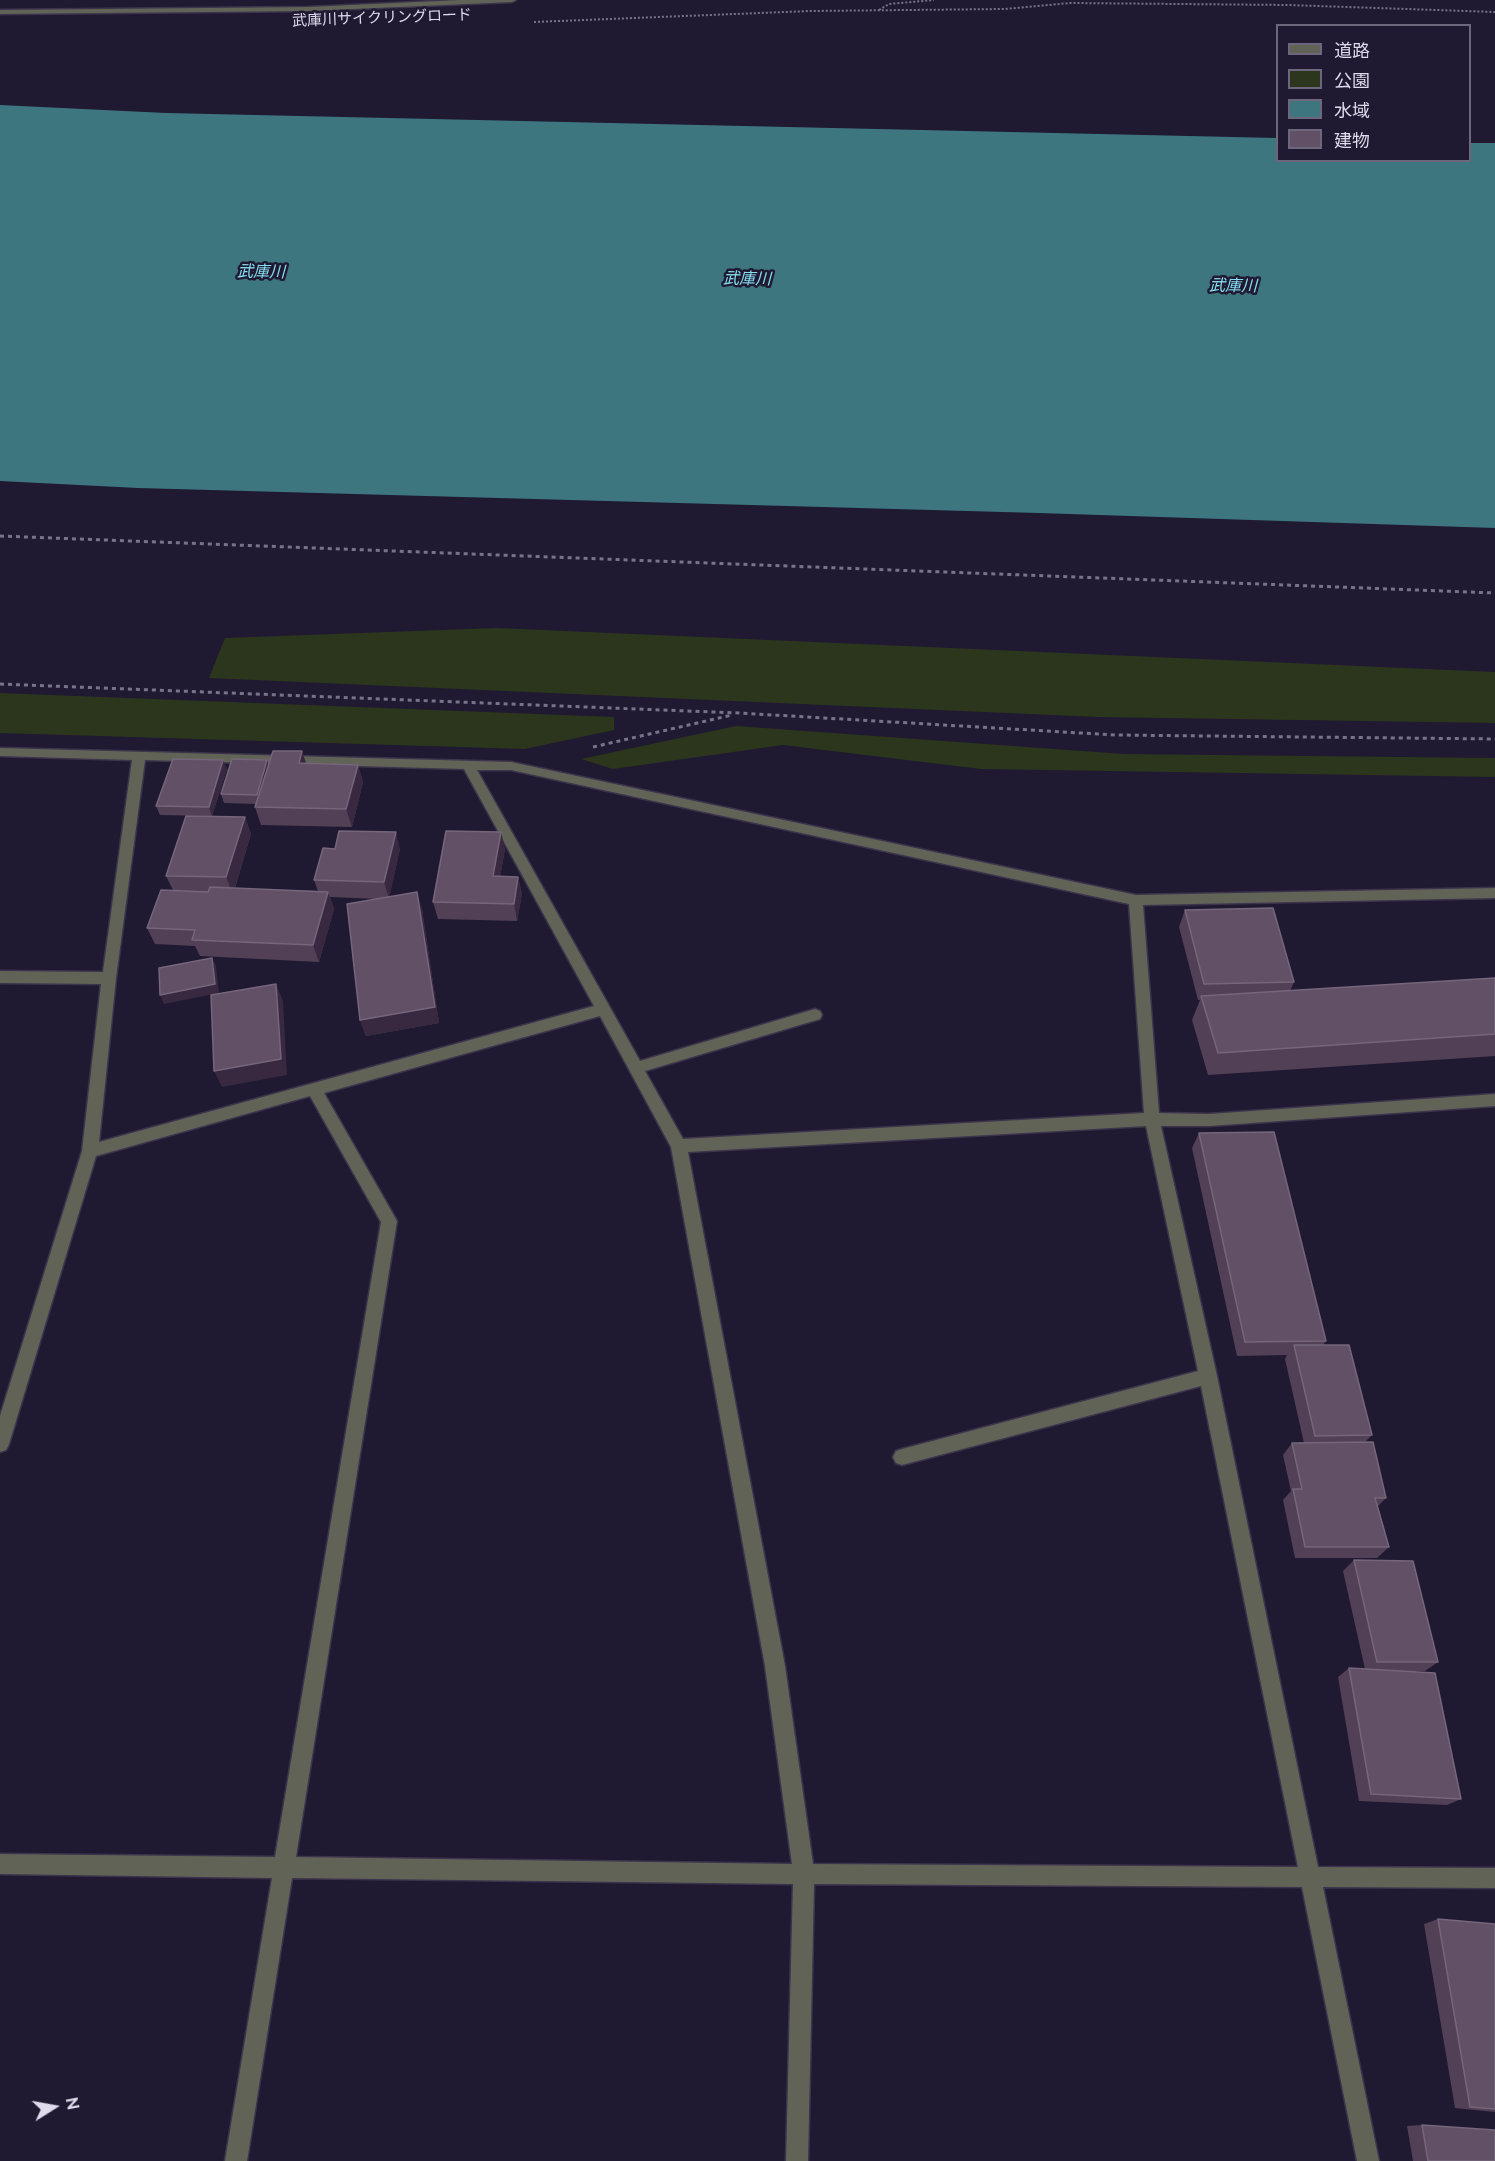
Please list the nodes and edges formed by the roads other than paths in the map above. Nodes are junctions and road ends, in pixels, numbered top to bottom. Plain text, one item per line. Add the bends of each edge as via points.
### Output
1 (512, 0) edge
2 (0, 12) edge
3 (0, 752) edge
4 (139, 757) junction
5 (469, 766) junction
6 (1495, 893) edge
7 (1136, 900) junction
8 (0, 977) edge
9 (109, 978) junction
10 (604, 1009) junction
11 (815, 1015) dead end
12 (636, 1068) junction
13 (314, 1089) junction
14 (1495, 1100) edge
15 (1152, 1119) junction
16 (680, 1146) junction
17 (90, 1151) junction
18 (1208, 1376) junction
19 (0, 1444) edge
20 (902, 1457) dead end
21 (0, 1863) edge
22 (283, 1868) junction
23 (804, 1874) junction
24 (1311, 1876) junction
25 (1495, 1878) edge
26 (236, 2161) edge
27 (797, 2161) edge
28 (1368, 2161) edge

1 - 2 street via 308,9
3 - 4 street
4 - 5 street
4 - 9 street
5 - 7 street via 511,766
5 - 10 street
6 - 7 street
7 - 15 street
8 - 9 street
9 - 17 street
10 - 12 street
10 - 13 street
11 - 12 street
12 - 16 street
13 - 17 street
13 - 22 street via 389,1221
14 - 15 street via 1209,1120
15 - 16 street
15 - 18 street
16 - 23 street via 775,1666
17 - 19 street
18 - 20 street
18 - 24 street
21 - 22 street
22 - 23 street
22 - 26 street
23 - 24 street
23 - 27 street
24 - 25 street
24 - 28 street

